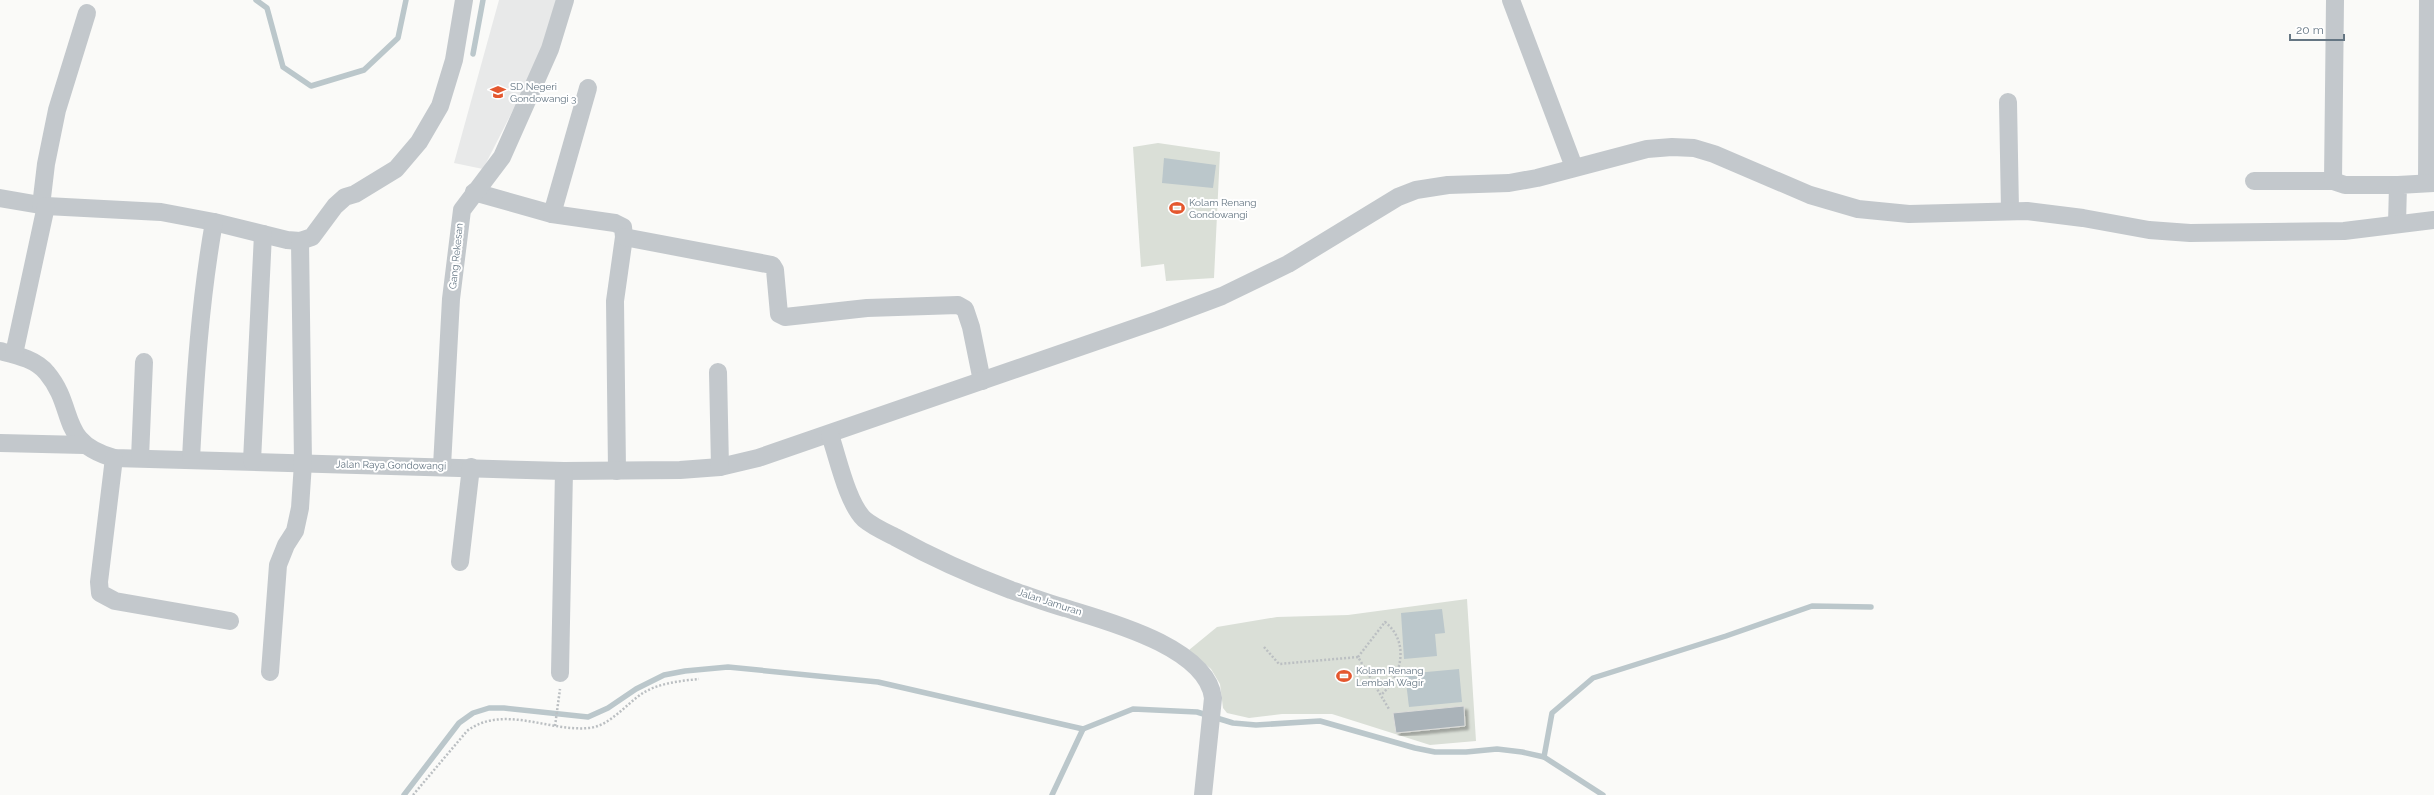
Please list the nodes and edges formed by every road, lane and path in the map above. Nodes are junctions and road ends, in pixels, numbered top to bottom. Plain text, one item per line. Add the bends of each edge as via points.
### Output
1 (464, 0) edge
2 (566, 0) edge
3 (1511, 0) edge
4 (2335, 0) edge
5 (2428, 0) edge
6 (86, 12) dead end
7 (2431, 84) edge
8 (588, 88) dead end
9 (2008, 102) dead end
10 (1574, 167) junction
11 (2254, 181) dead end
12 (2333, 181) junction
13 (2430, 183) edge
14 (2398, 185) junction
15 (474, 192) junction
16 (0, 198) edge
17 (44, 206) junction
18 (2010, 210) junction
19 (552, 214) junction
20 (2434, 220) edge
21 (214, 222) junction
22 (2398, 224) junction
23 (262, 234) junction
24 (624, 237) junction
25 (300, 241) junction
26 (7, 353) edge
27 (144, 362) dead end
28 (718, 372) dead end
29 (982, 381) junction
30 (830, 435) junction
31 (0, 443) edge
32 (84, 445) junction
33 (114, 458) junction
34 (140, 458) junction
35 (192, 459) junction
36 (252, 461) junction
37 (303, 463) junction
38 (442, 466) junction
39 (471, 467) junction
40 (720, 467) junction
41 (564, 471) junction
42 (617, 471) junction
43 (460, 562) dead end
44 (230, 621) dead end
45 (1264, 647) dead end
46 (1358, 657) junction
47 (270, 672) dead end
48 (560, 673) dead end
49 (699, 679) dead end
50 (1381, 695) junction
51 (559, 708) dead end
52 (1389, 709) dead end
53 (556, 726) junction
54 (413, 795) edge
55 (1203, 795) edge

1 - 25 street via 454,60 440,106 420,142 396,169 345,198 335,206 312,236
2 - 15 street, Gang Rekesan via 550,49 502,156 486,180
3 - 10 street
4 - 12 street
5 - 7 street
6 - 17 street via 57,110 46,164
7 - 13 street
8 - 19 street
9 - 18 street
10 - 18 street, Jalan Raya Gondowangi via 1647,149 1694,148 1810,195 1858,210 1909,214
10 - 29 street, Jalan Raya Gondowangi via 1509,183 1448,185 1416,190 1398,197 1288,264 1222,296
11 - 12 street
12 - 14 street via 2345,185
13 - 14 street
14 - 22 street
15 - 19 street
15 - 38 street, Gang Rekesan via 462,210 459,226 451,299
16 - 17 street
17 - 21 street via 161,212
17 - 26 street
18 - 22 street, Jalan Raya Gondowangi via 2083,218 2149,230 2190,233 2344,231
19 - 24 street via 615,223 623,227
20 - 22 street, Jalan Raya Gondowangi
21 - 23 street
21 - 35 street via 196,354
23 - 25 street
23 - 36 street
24 - 29 street via 772,265 775,270 778,314 785,317 861,309 958,305 965,309 971,326
24 - 42 street via 615,302
25 - 37 street
26 - 32 street via 34,362 46,372 58,392 76,434
27 - 34 street
28 - 40 street
29 - 30 street, Jalan Raya Gondowangi
30 - 40 street, Jalan Raya Gondowangi
30 - 55 street, Jalan Jamuran via 855,505 864,518 958,570 1064,608 1122,625 1158,641 1203,673 1212,689 1213,698
31 - 32 street
32 - 33 street, Jalan Raya Gondowangi
33 - 34 street, Jalan Raya Gondowangi
33 - 44 street via 99,582 100,593 115,601
34 - 35 street, Jalan Raya Gondowangi
35 - 36 street, Jalan Raya Gondowangi
36 - 37 street, Jalan Raya Gondowangi
37 - 38 street, Jalan Raya Gondowangi
37 - 47 street via 300,508 295,531 278,565
38 - 39 street, Jalan Raya Gondowangi
39 - 41 street, Jalan Raya Gondowangi
39 - 43 street
40 - 42 street, Jalan Raya Gondowangi
41 - 42 street, Jalan Raya Gondowangi
41 - 48 street
45 - 46 path via 1279,664
46 - 50 path
46 - 50 path via 1385,622 1390,625 1398,641 1400,664 1398,675
49 - 53 path via 671,682 643,693 615,715 591,728
50 - 52 path
51 - 53 path
53 - 54 path via 498,718 477,724 467,731

